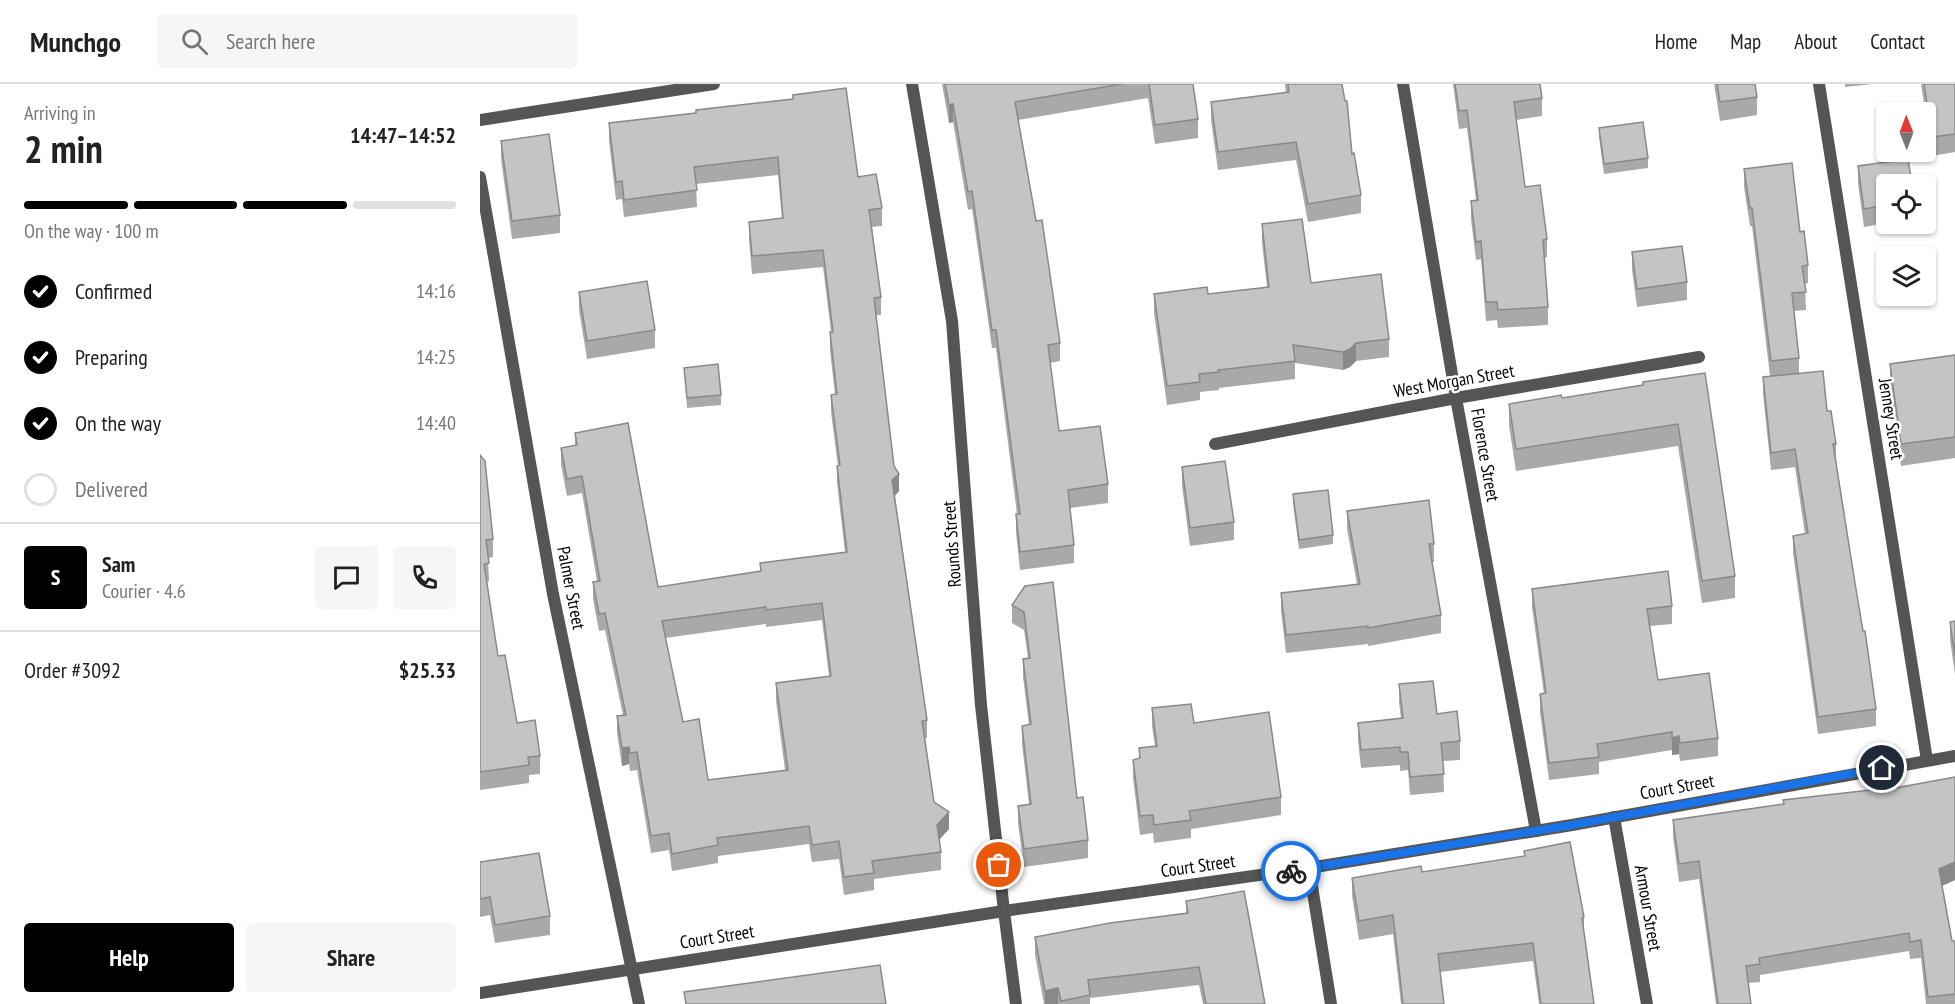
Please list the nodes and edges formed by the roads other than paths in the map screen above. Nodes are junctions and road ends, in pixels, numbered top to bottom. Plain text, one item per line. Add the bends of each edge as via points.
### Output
1 (714, 84) edge
2 (912, 84) edge
3 (1403, 84) edge
4 (1819, 84) edge
5 (480, 120) edge
6 (480, 177) edge
7 (1700, 357) dead end
8 (1456, 398) junction
9 (1215, 444) dead end
10 (1955, 756) edge
11 (1927, 760) junction
12 (1614, 817) junction
13 (1536, 831) junction
14 (1309, 868) junction
15 (1004, 911) junction
16 (633, 969) junction
17 (480, 993) edge
18 (639, 1004) edge
19 (1016, 1004) edge
20 (1331, 1004) edge
21 (1647, 1004) edge

1 - 5 street
2 - 15 street, Rounds Street via 952,321 981,705
3 - 8 street, Florence Street
4 - 11 street, Jenney Street
6 - 16 street, Palmer Street via 553,594
7 - 8 street, West Morgan Street
8 - 9 street, West Morgan Street
8 - 13 street, Florence Street
10 - 11 street, Court Street
11 - 12 street, Court Street
12 - 13 street, Court Street
12 - 21 street, Armour Street
13 - 14 street, Court Street
14 - 15 street, Court Street
14 - 20 street
15 - 16 street, Court Street
15 - 19 street, Rounds Street
16 - 17 street, Court Street
16 - 18 street, Palmer Street

